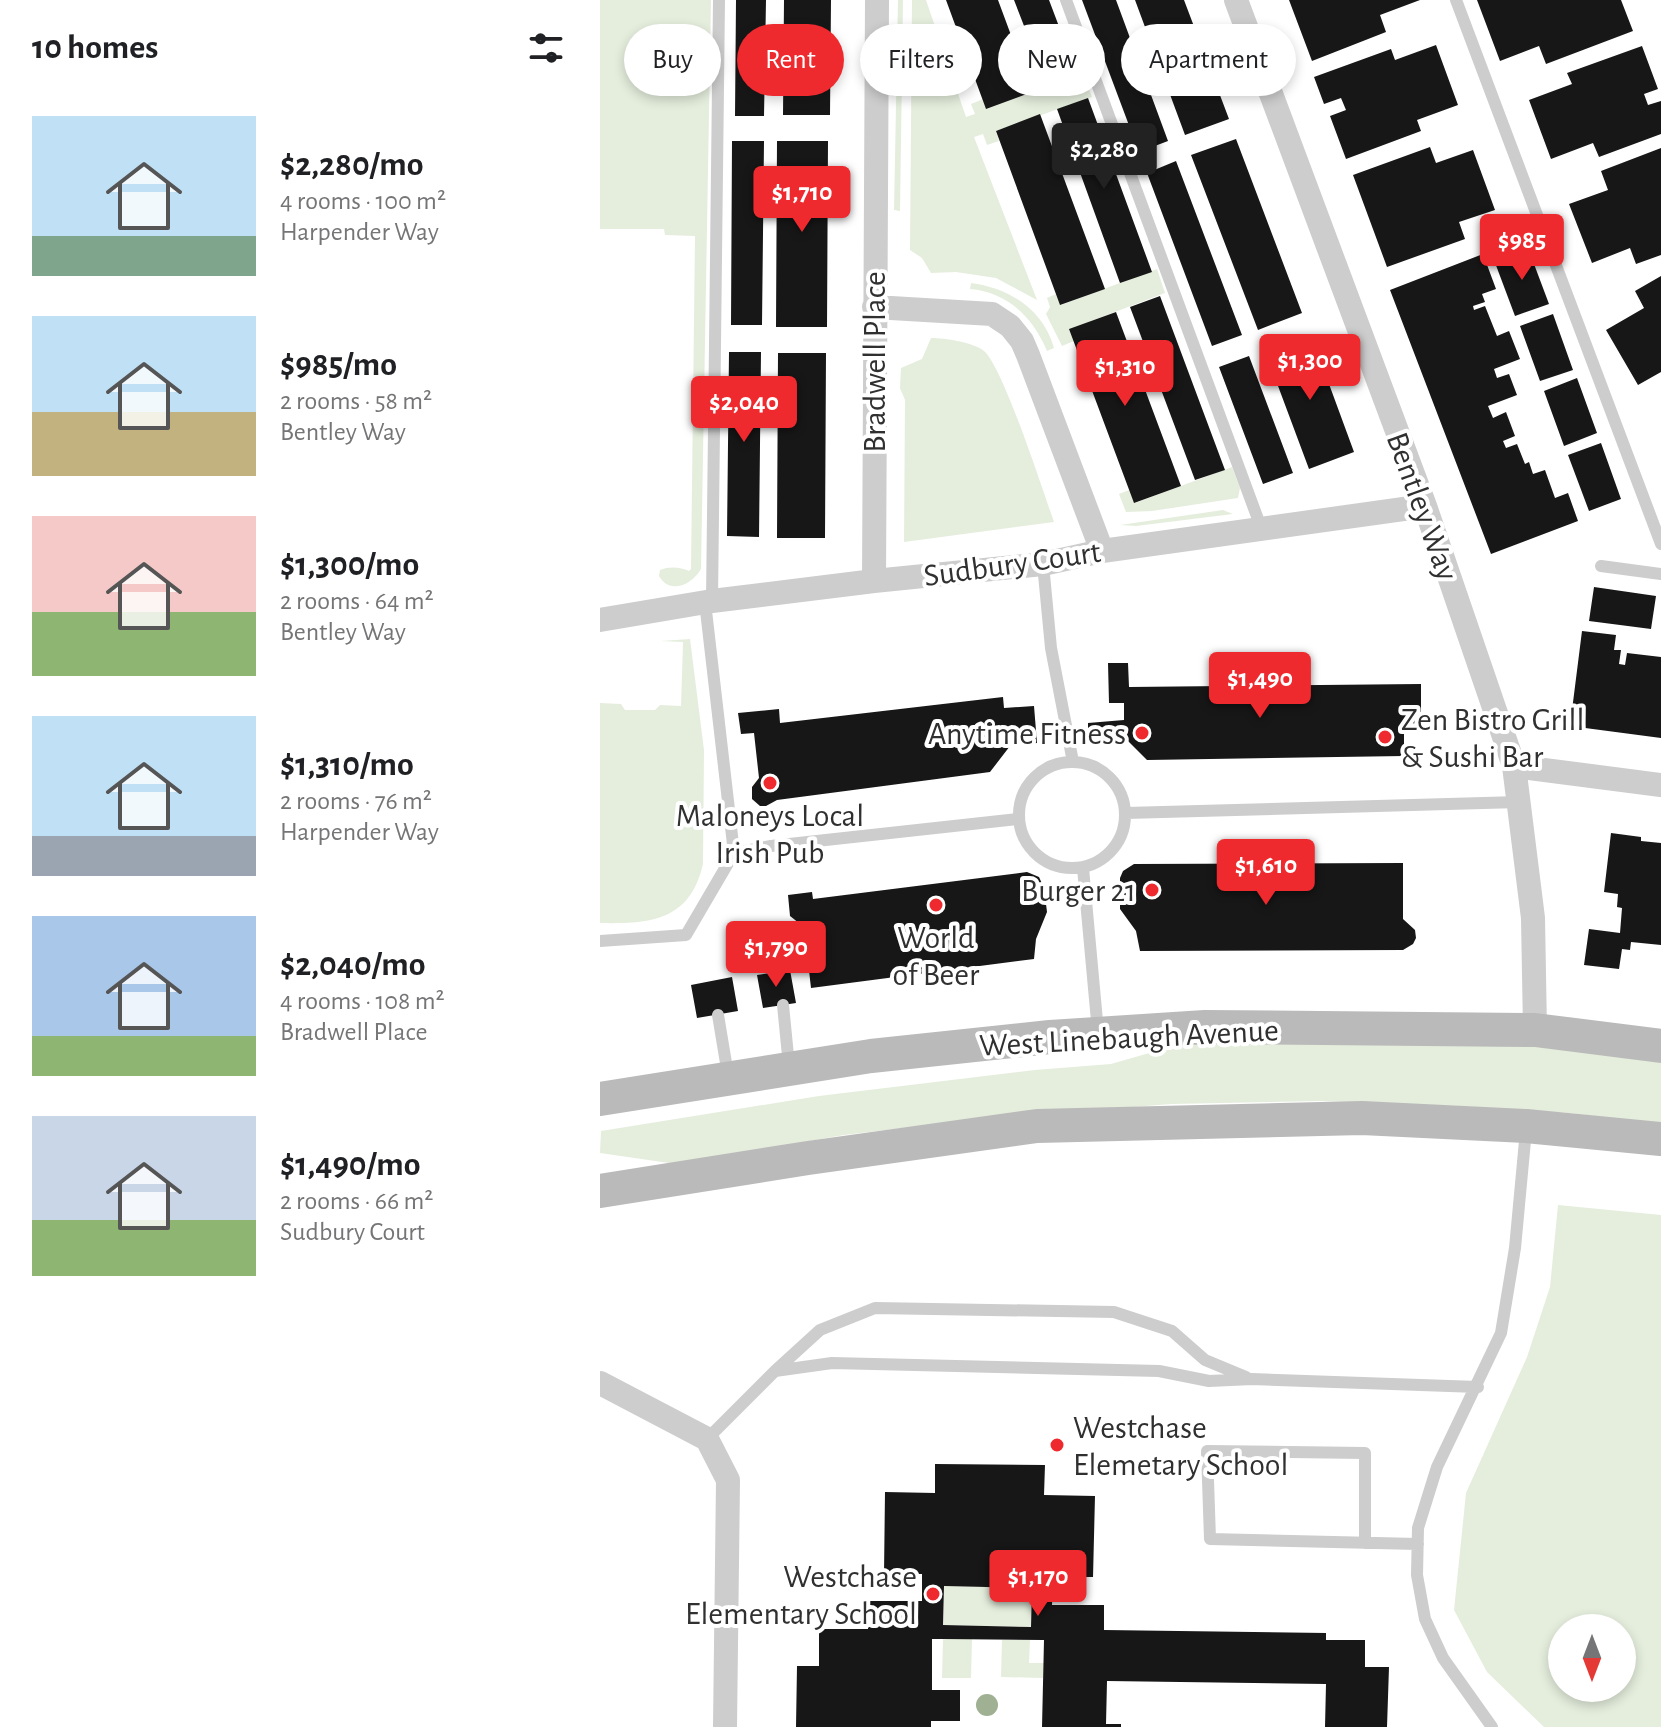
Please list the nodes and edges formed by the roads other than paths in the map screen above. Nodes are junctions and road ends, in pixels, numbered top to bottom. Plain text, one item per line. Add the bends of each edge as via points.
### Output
1 (719, 0) edge
2 (877, 0) edge
3 (1066, 0) edge
4 (1236, 0) edge
5 (1456, 0) edge
6 (874, 307) junction
7 (1425, 506) junction
8 (1262, 530) junction
9 (1661, 544) edge
10 (1102, 551) junction
11 (1043, 564) junction
12 (1601, 566) dead end
13 (1661, 574) edge
14 (874, 581) junction
15 (709, 601) junction
16 (600, 620) edge
17 (1073, 762) junction
18 (1514, 766) junction
19 (1661, 785) edge
20 (1519, 802) junction
21 (1126, 813) junction
22 (1018, 819) junction
23 (734, 853) junction
24 (1083, 868) junction
25 (600, 941) edge
26 (783, 1005) dead end
27 (718, 1015) dead end
28 (1535, 1030) junction
29 (1098, 1034) junction
30 (1661, 1046) edge
31 (789, 1068) junction
32 (728, 1079) junction
33 (600, 1099) edge
34 (1526, 1126) junction
35 (1661, 1139) edge
36 (600, 1191) edge
37 (775, 1371) junction
38 (1252, 1379) junction
39 (600, 1383) edge
40 (1478, 1387) junction
41 (707, 1439) junction
42 (1365, 1543) junction
43 (1418, 1544) junction
44 (725, 1727) edge
45 (1492, 1727) edge

1 - 15 lane
2 - 6 street, Bradwell Place
3 - 8 lane
4 - 7 street, Bentley Way
5 - 9 lane
6 - 10 street via 992,314 1010,326 1028,355
6 - 14 street, Bradwell Place
7 - 8 street, Sudbury Court
7 - 18 street, Bentley Way
8 - 10 street, Sudbury Court
10 - 11 street, Sudbury Court
11 - 14 street, Sudbury Court
11 - 17 lane via 1051,648
12 - 13 lane
14 - 15 street, Sudbury Court
15 - 16 street, Sudbury Court
15 - 23 lane
17 - 21 lane via 1109,777
17 - 22 lane via 1055,765 1033,779 1023,794
18 - 19 street
18 - 20 street, Bentley Way
20 - 21 lane
20 - 28 street, Bentley Way via 1533,918
21 - 24 lane via 1115,848
22 - 23 lane
22 - 24 lane via 1023,837 1042,860
23 - 25 lane via 686,935
24 - 29 lane
26 - 31 lane
27 - 32 lane
28 - 29 main road, West Linebaugh Avenue via 1205,1027
28 - 30 main road, West Linebaugh Avenue
29 - 31 main road, West Linebaugh Avenue
31 - 32 main road, West Linebaugh Avenue
32 - 33 main road, West Linebaugh Avenue
34 - 35 main road
34 - 36 main road via 1362,1118 1037,1126
34 - 40 lane via 1501,1333
37 - 38 lane via 848,1364 1159,1371 1209,1381
37 - 38 lane via 820,1330 875,1308 1114,1312 1172,1331 1205,1360
37 - 41 lane
38 - 40 lane
39 - 41 street
40 - 43 lane via 1437,1467
41 - 44 street via 728,1480
42 - 42 lane via 1365,1453 1207,1451 1210,1539
42 - 43 lane
43 - 45 lane via 1425,1619 1443,1658

